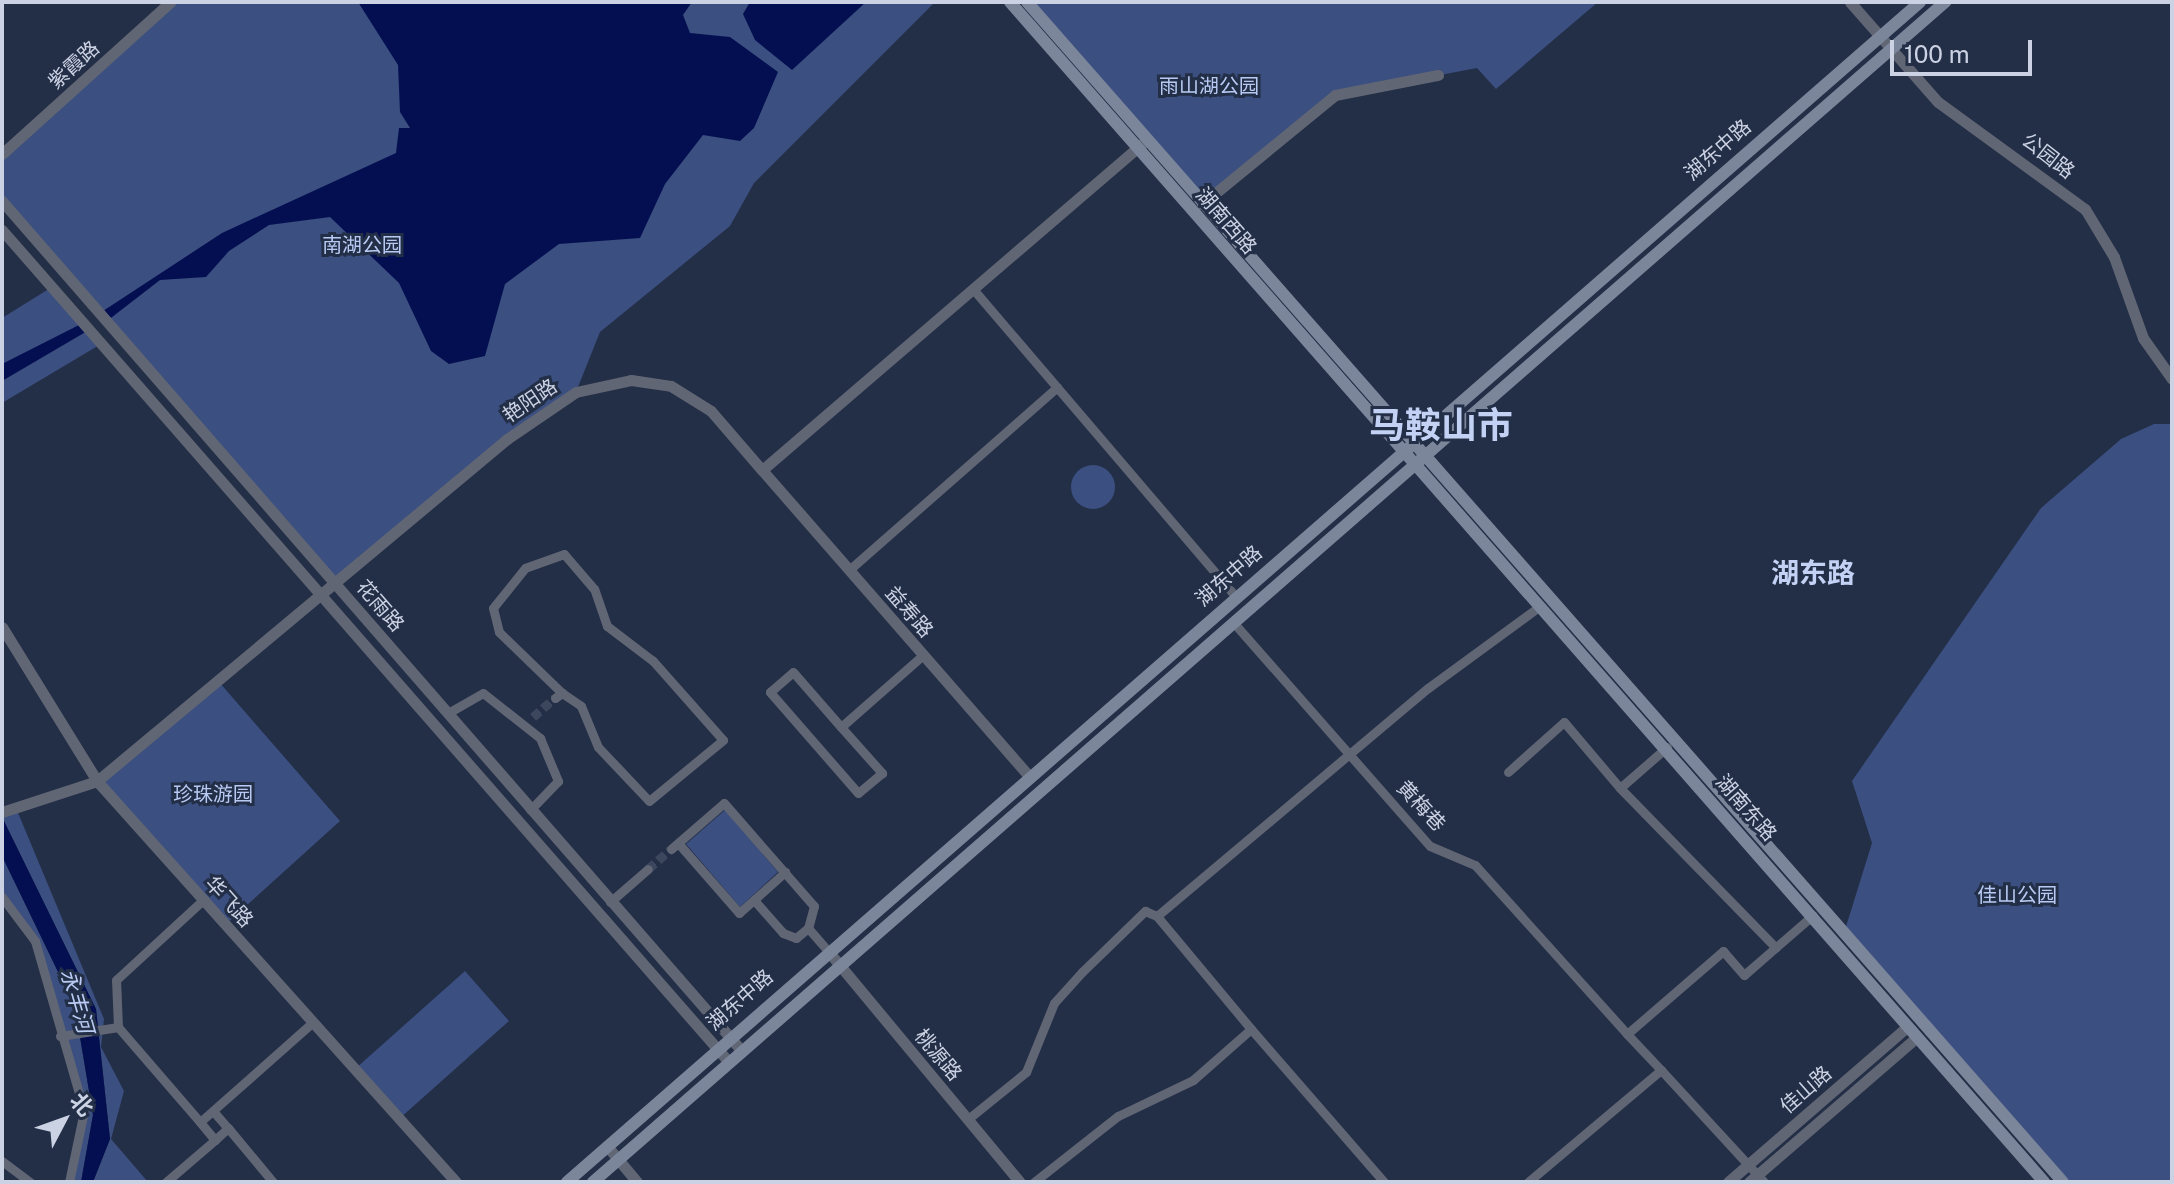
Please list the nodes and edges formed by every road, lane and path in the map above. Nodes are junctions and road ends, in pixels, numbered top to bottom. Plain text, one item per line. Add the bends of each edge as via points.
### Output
1 (170, 2) edge
2 (1010, 2) edge
3 (1027, 2) edge
4 (1850, 2) edge
5 (1920, 2) edge
6 (1945, 2) edge
7 (1881, 37) junction
8 (1892, 49) junction
9 (1438, 75) dead end
10 (1141, 145) junction
11 (2, 154) edge
12 (2, 201) edge
13 (1202, 204) junction
14 (2, 230) edge
15 (973, 289) junction
16 (2172, 379) edge
17 (1057, 387) junction
18 (1407, 447) junction
19 (1419, 461) junction
20 (762, 470) junction
21 (849, 570) junction
22 (337, 584) junction
23 (322, 597) junction
24 (1236, 597) junction
25 (1540, 606) junction
26 (1233, 622) junction
27 (2, 627) edge
28 (923, 655) junction
29 (559, 695) joint
30 (448, 713) junction
31 (841, 727) junction
32 (1667, 747) junction
33 (1351, 755) junction
34 (1508, 772) dead end
35 (1030, 777) junction
36 (97, 781) junction
37 (1620, 788) junction
38 (530, 810) junction
39 (2, 812) edge
40 (648, 869) tunnel mouth
41 (785, 872) junction
42 (2, 897) edge
43 (203, 900) junction
44 (754, 900) junction
45 (610, 902) junction
46 (1813, 915) junction
47 (1157, 916) junction
48 (808, 928) junction
49 (1776, 948) junction
50 (828, 951) junction
51 (839, 964) junction
52 (313, 1022) junction
53 (1908, 1026) junction
54 (118, 1027) junction
55 (1251, 1029) junction
56 (1627, 1034) junction
57 (60, 1036) junction
58 (729, 1036) junction
59 (1917, 1037) junction
60 (716, 1048) junction
61 (741, 1050) junction
62 (728, 1061) junction
63 (1661, 1070) junction
64 (213, 1111) junction
65 (968, 1119) junction
66 (200, 1122) junction
67 (228, 1128) junction
68 (215, 1140) junction
69 (607, 1146) junction
70 (618, 1160) junction
71 (2, 1161) edge
72 (1749, 1164) junction
73 (1757, 1180) edge
74 (30, 1182) edge
75 (69, 1182) edge
76 (166, 1182) edge
77 (273, 1182) edge
78 (456, 1182) edge
79 (567, 1182) edge
80 (593, 1182) edge
81 (637, 1182) edge
82 (1020, 1182) edge
83 (1034, 1182) edge
84 (1384, 1182) edge
85 (1528, 1182) edge
86 (1728, 1182) edge
87 (2044, 1182) edge
88 (2063, 1182) edge

1 - 11 street, 紫霞路
2 - 10 main road, 湖南西路
3 - 10 main road, 湖南西路
4 - 7 street, 公园路
5 - 7 main road, 湖东中路
6 - 8 main road, 湖东中路
7 - 8 street, 公园路
7 - 18 main road, 湖东中路
8 - 16 street, 公园路 via 1968,127 2017,152 2085,209 2114,257 2143,338
8 - 19 main road, 湖东中路
9 - 13 street via 1335,95
10 - 13 main road, 湖南西路
10 - 15 street
10 - 18 main road, 湖南西路
12 - 22 street, 花雨路
13 - 18 main road, 湖南西路
14 - 23 street
15 - 17 street
15 - 20 street
17 - 21 street
17 - 24 street
18 - 19 main road
18 - 24 main road, 湖东中路
19 - 25 main road, 湖南东路
19 - 26 main road, 湖东中路
19 - 88 main road
20 - 21 street, 益寿路
20 - 22 street, 艳阳路 via 711,411 671,386 631,380 576,392 527,422
21 - 28 street, 益寿路
22 - 23 street, 艳阳路
22 - 30 street, 花雨路
23 - 36 street, 艳阳路
23 - 60 street
24 - 35 main road, 湖东中路
25 - 32 main road, 湖南东路
25 - 33 street
26 - 33 street, 黄梅巷
26 - 51 main road, 湖东中路
27 - 36 street, 华飞路
28 - 31 street
28 - 35 street, 益寿路
29 - 29 street via 593,720 598,747 649,801 723,740 653,661 607,626 594,589 564,554 525,568 493,608 499,632
30 - 38 street, 花雨路
30 - 38 street via 483,693 529,721 558,781
31 - 31 street via 793,672 770,692 858,793 882,773
32 - 37 street
32 - 46 main road, 湖南东路
33 - 47 street
33 - 56 street, 黄梅巷 via 1430,846 1475,865
34 - 37 street via 1564,722
35 - 50 main road, 湖东中路
36 - 39 street, 艳阳路
36 - 43 street, 华飞路
37 - 49 street
38 - 45 street, 花雨路
40 - 45 street
41 - 44 street
41 - 44 street via 724,803 674,846 739,913
41 - 48 street via 814,906
42 - 57 street via 35,941
43 - 52 street, 华飞路
43 - 54 street via 116,980
44 - 48 street via 783,933 796,938
45 - 58 street, 花雨路
46 - 49 street
46 - 53 main road, 湖南东路
47 - 55 street
47 - 65 street via 1145,911 1063,993 1026,1072
48 - 50 street
49 - 56 street via 1744,975 1723,951
50 - 51 street, 桃源路
50 - 58 main road, 湖东中路
51 - 61 main road, 湖东中路
51 - 65 street, 桃源路
52 - 64 street
52 - 78 street, 华飞路
53 - 59 main road, 湖南东路
53 - 72 street, 佳山路
54 - 57 street
54 - 66 street
55 - 83 street via 1193,1080 1118,1116
55 - 84 street
56 - 63 street, 黄梅巷
57 - 75 street via 84,1112
58 - 60 main road, 湖东中路
58 - 61 street, 花雨路
59 - 73 street, 佳山路
59 - 87 main road, 湖南东路
60 - 62 street
60 - 69 main road, 湖东中路
61 - 62 main road, 湖东中路
62 - 70 main road, 湖东中路
63 - 72 street
63 - 85 street
64 - 66 street
64 - 67 street
65 - 82 street, 桃源路
66 - 68 street
67 - 68 street
67 - 77 street
68 - 76 street
69 - 70 street
69 - 79 main road, 湖东中路
70 - 80 main road, 湖东中路
70 - 81 street
71 - 74 street
72 - 73 street
72 - 86 street, 佳山路

